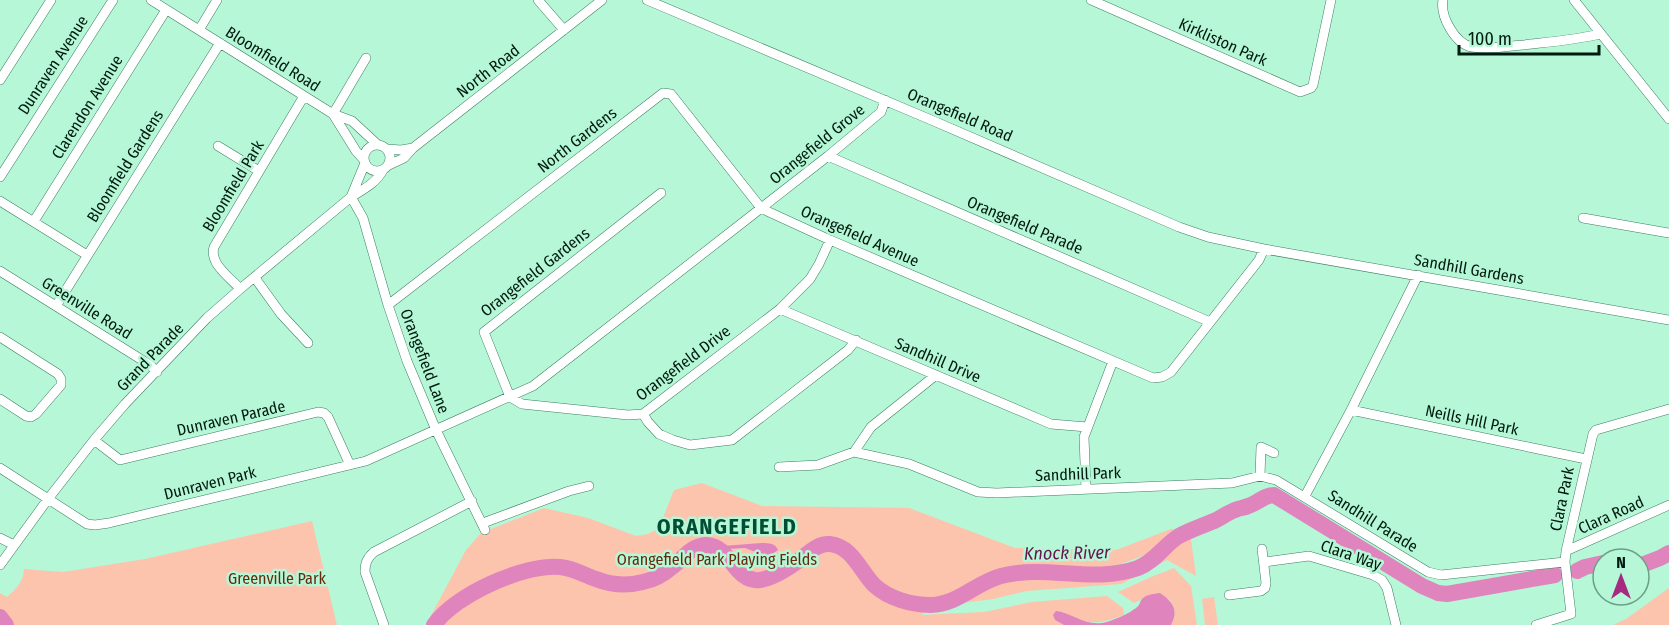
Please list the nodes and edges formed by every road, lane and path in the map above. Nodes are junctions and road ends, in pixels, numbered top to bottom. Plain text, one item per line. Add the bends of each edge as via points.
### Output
1 (51, 0) edge
2 (113, 0) edge
3 (151, 0) edge
4 (217, 0) edge
5 (538, 0) edge
6 (602, 0) edge
7 (647, 0) edge
8 (1091, 0) edge
9 (1331, 0) edge
10 (1443, 0) edge
11 (1574, 0) edge
12 (166, 10) junction
13 (199, 30) junction
14 (564, 30) junction
15 (1600, 34) junction
16 (220, 44) junction
17 (366, 58) dead end
18 (0, 80) edge
19 (304, 96) junction
20 (885, 100) junction
21 (333, 114) junction
22 (1669, 119) edge
23 (218, 146) dead end
24 (383, 147) junction
25 (413, 148) junction
26 (828, 156) junction
27 (364, 162) junction
28 (385, 168) junction
29 (259, 171) junction
30 (0, 177) edge
31 (661, 193) dead end
32 (351, 197) junction
33 (0, 201) edge
34 (761, 207) junction
35 (1583, 218) dead end
36 (34, 221) junction
37 (1669, 232) edge
38 (830, 240) junction
39 (1264, 249) junction
40 (87, 255) junction
41 (0, 271) edge
42 (1418, 275) junction
43 (255, 278) junction
44 (240, 289) junction
45 (388, 305) junction
46 (56, 306) junction
47 (780, 309) junction
48 (1669, 320) edge
49 (1210, 322) junction
50 (0, 337) edge
51 (856, 340) junction
52 (308, 344) dead end
53 (1113, 361) junction
54 (157, 372) junction
55 (936, 375) junction
56 (510, 397) junction
57 (0, 399) edge
58 (1351, 410) junction
59 (1669, 410) edge
60 (643, 414) junction
61 (1087, 427) junction
62 (436, 430) junction
63 (94, 440) junction
64 (854, 452) junction
65 (1274, 453) dead end
66 (1586, 459) junction
67 (350, 465) junction
68 (779, 467) dead end
69 (0, 468) edge
70 (1260, 476) junction
71 (589, 486) dead end
72 (1086, 489) junction
73 (1305, 496) junction
74 (48, 499) junction
75 (472, 501) junction
76 (1669, 505) edge
77 (0, 538) edge
78 (14, 545) junction
79 (1262, 549) dead end
80 (1566, 551) junction
81 (1264, 562) junction
82 (1565, 562) junction
83 (0, 565) edge
84 (1230, 595) dead end
85 (384, 625) edge
86 (1396, 625) edge
87 (1536, 625) edge

1 - 18 street
2 - 30 street, Dunraven Avenue
3 - 12 street, Bloomfield Road
4 - 13 street
5 - 14 street
6 - 14 street, North Road
7 - 20 street, Orangefield Road
8 - 9 street, Kirkliston Park via 1295,91 1311,88 1314,81
10 - 15 street via 1442,8 1453,36 1469,47 1494,48
11 - 15 street
12 - 13 street, Bloomfield Road
12 - 36 street, Clarendon Avenue
13 - 16 street, Bloomfield Road
14 - 25 street, North Road
15 - 22 street
16 - 19 street, Bloomfield Road
16 - 40 street, Bloomfield Gardens
17 - 21 street
19 - 21 street, Bloomfield Road
19 - 29 street, Bloomfield Park
20 - 26 street, Orangefield Grove via 881,112
20 - 39 street, Orangefield Road via 1179,226 1208,237
21 - 24 street, Bloomfield Road via 352,121
21 - 27 street
23 - 29 street
24 - 25 street
24 - 27 street via 374,145 367,149
24 - 28 street via 390,158
25 - 28 street, North Road via 404,159
26 - 34 street, Orangefield Grove
26 - 49 street, Orangefield Parade
27 - 28 street via 374,171
27 - 32 street, Grand Parade
28 - 32 street, Grand Parade via 379,178
29 - 44 street, Bloomfield Park via 212,255
31 - 56 street, Orangefield Gardens via 484,332
32 - 43 street, Grand Parade
32 - 45 street, Orangefield Lane via 363,218
33 - 36 street
34 - 38 street, Orangefield Avenue
34 - 45 street, North Gardens via 671,94 663,93
34 - 56 street via 533,386
35 - 37 street
36 - 40 street
38 - 47 street, Orangefield Drive via 810,279
38 - 53 street, Orangefield Avenue
39 - 42 street, Sandhill Gardens
39 - 49 street, Orangefield Avenue
40 - 46 street, Bloomfield Gardens
41 - 46 street, Greenville Road
42 - 48 street, Sandhill Gardens
42 - 58 street, Sandhill Parade
43 - 44 street, Grand Parade
43 - 52 street
44 - 54 street, Grand Parade
45 - 62 street, Orangefield Lane
46 - 54 street, Greenville Road
47 - 51 street, Sandhill Drive
47 - 60 street, Orangefield Drive
49 - 53 street, Orangefield Avenue via 1172,372 1162,378
50 - 57 street via 61,379 31,417
51 - 55 street, Sandhill Drive
51 - 60 street via 732,440 690,445 659,434
53 - 61 street
54 - 63 street, Grand Parade
55 - 61 street, Sandhill Drive via 1051,424
55 - 64 street via 871,427
56 - 60 street, Orangefield Drive via 522,404
56 - 62 street
58 - 66 street, Neills Hill Park
58 - 73 street, Sandhill Parade
59 - 66 street, Clara Park via 1596,430
61 - 72 street
62 - 67 street, Dunraven Park
62 - 75 street, Orangefield Lane
63 - 67 street, Dunraven Parade via 120,460 318,412 328,417
63 - 74 street, Grand Parade
64 - 68 street via 818,465
64 - 72 street, Sandhill Park via 909,464 978,492
65 - 70 street via 1261,447
66 - 80 street, Clara Park
67 - 74 street, Dunraven Park via 101,525 87,524
69 - 74 street, Dunraven Park
70 - 72 street, Sandhill Park via 1232,483
70 - 73 street
71 - 75 street, Orangefield Lane via 484,526
73 - 82 street, Sandhill Parade via 1428,572 1441,575
74 - 78 street, Grand Parade
75 - 85 street via 368,557 365,572
76 - 80 street, Clara Road
77 - 78 street
78 - 83 street, Grand Parade
79 - 81 street
80 - 82 street, Clara Park
81 - 84 street via 1265,588
81 - 86 street, Clara Way via 1309,556 1373,575 1388,588
82 - 87 street, Clara Park via 1571,614

